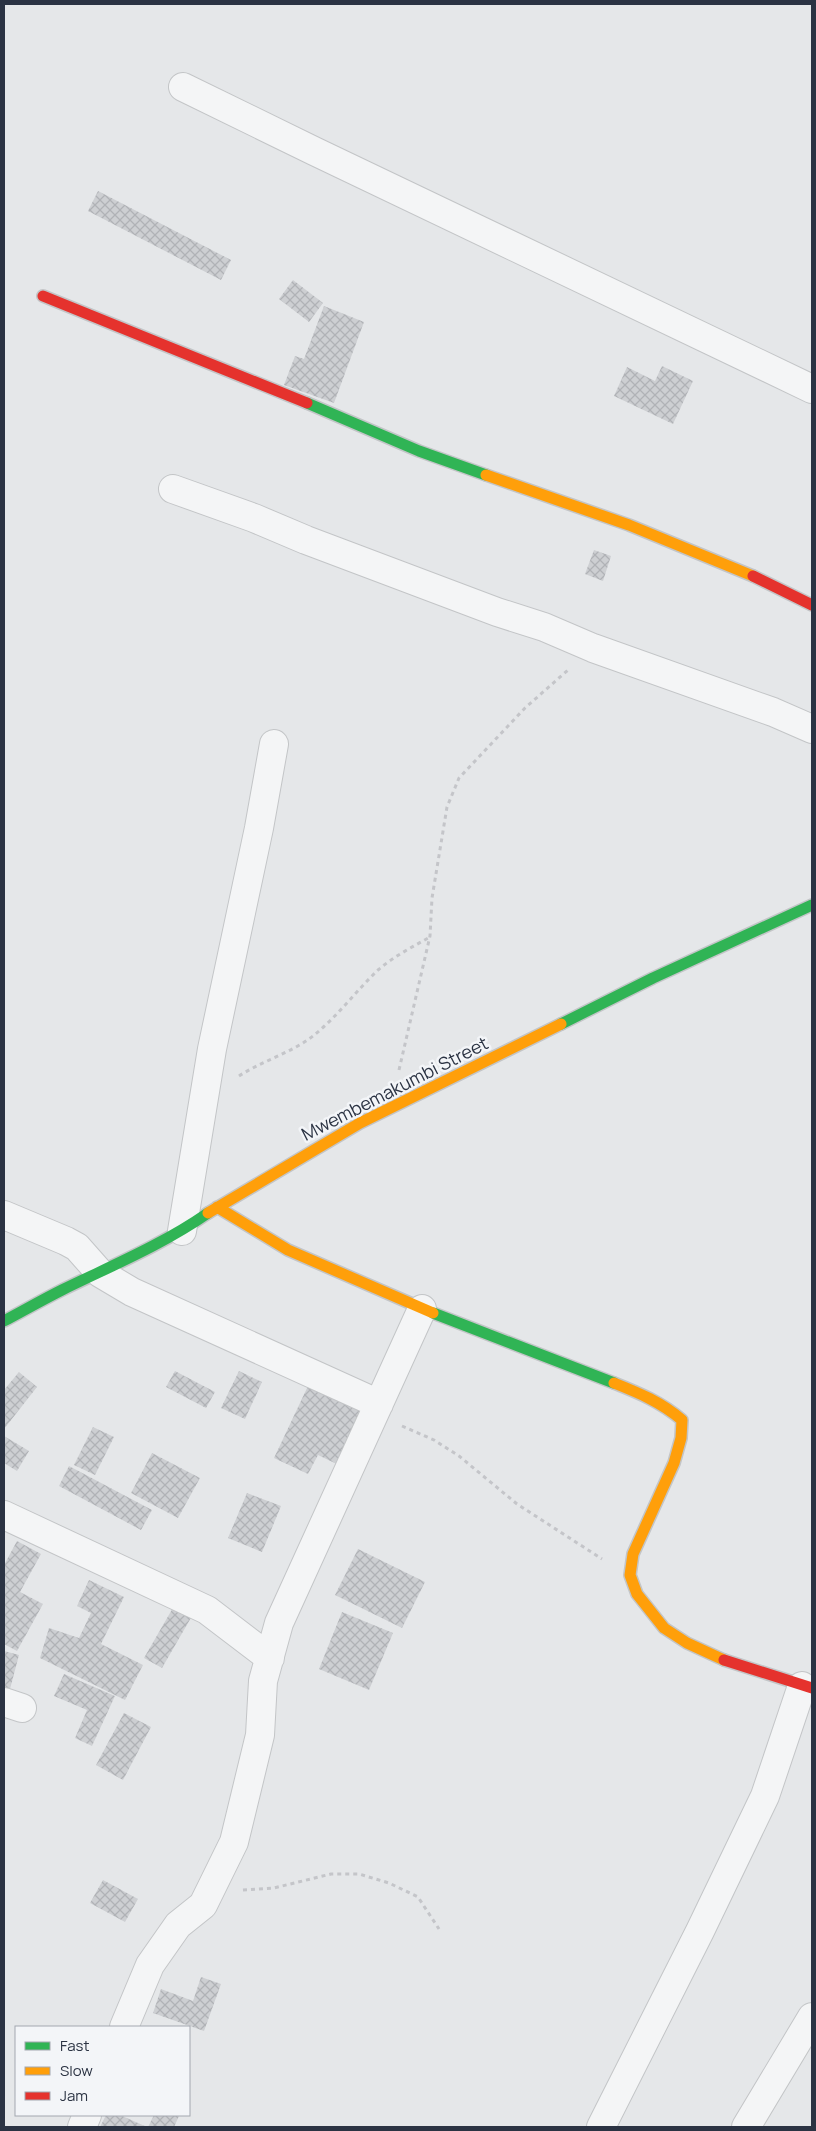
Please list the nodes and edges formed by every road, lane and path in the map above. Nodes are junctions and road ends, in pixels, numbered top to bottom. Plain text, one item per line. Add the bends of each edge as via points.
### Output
1 (184, 87) dead end
2 (43, 296) dead end
3 (812, 389) edge
4 (172, 489) dead end
5 (812, 605) edge
6 (593, 648) junction
7 (812, 729) edge
8 (274, 744) dead end
9 (812, 905) edge
10 (430, 936) junction
11 (205, 1099) junction
12 (390, 1109) junction
13 (217, 1207) junction
14 (4, 1215) edge
15 (182, 1231) junction
16 (100, 1273) junction
17 (422, 1309) junction
18 (4, 1321) edge
19 (377, 1409) junction
20 (4, 1515) edge
21 (630, 1575) junction
22 (270, 1658) junction
23 (807, 1687) edge
24 (203, 1904) junction
25 (439, 1929) dead end
26 (812, 2017) edge
27 (124, 2026) edge
28 (601, 2127) edge
29 (746, 2127) edge

1 - 3 street
2 - 5 street via 438,458 708,554
4 - 6 street
6 - 7 street
6 - 10 path via 525,708 459,778 447,807 439,849
8 - 11 street via 212,1049
9 - 12 street, Mwembemakumbi Street via 653,978
10 - 11 path via 380,969 313,1036 257,1064
10 - 12 path
11 - 15 street
12 - 13 street, Mwembemakumbi Street via 360,1123
13 - 15 street, Mwembemakumbi Street
13 - 17 street via 288,1250
14 - 16 street via 77,1247
15 - 16 street, Mwembemakumbi Street
16 - 18 street, Mwembemakumbi Street
16 - 19 street via 155,1303
17 - 19 street
17 - 21 street via 645,1395 682,1420 674,1462 633,1554
19 - 21 path via 459,1456 517,1504
19 - 22 street via 279,1623
20 - 22 street via 207,1610
21 - 23 street via 637,1594 664,1628 687,1643 727,1662
22 - 24 street via 263,1681 260,1735 234,1842
23 - 28 street via 765,1796
24 - 25 path via 242,1890 274,1888 331,1874 359,1874 389,1883 418,1897
24 - 27 street via 178,1925 150,1965
26 - 29 street

